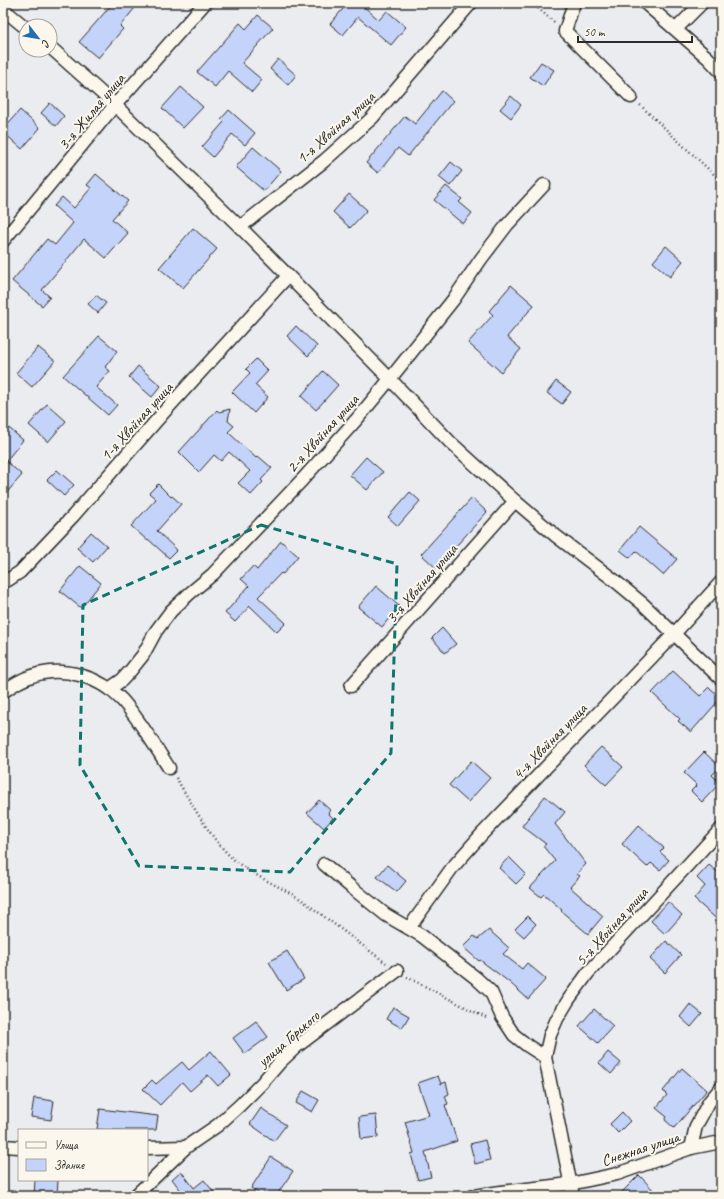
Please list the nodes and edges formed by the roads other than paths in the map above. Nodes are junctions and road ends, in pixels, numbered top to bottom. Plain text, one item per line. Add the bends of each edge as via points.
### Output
1 (206, 3) edge
2 (472, 3) edge
3 (574, 3) edge
4 (645, 3) edge
5 (702, 3) edge
6 (3, 9) edge
7 (18, 21) edge
8 (676, 29) junction
9 (58, 54) edge
10 (721, 72) edge
11 (631, 97) road end
12 (115, 106) junction
13 (544, 184) dead end
14 (240, 227) junction
15 (3, 241) edge
16 (288, 276) junction
17 (390, 380) junction
18 (515, 501) junction
19 (3, 582) edge
20 (721, 582) edge
21 (674, 634) junction
22 (721, 679) edge
23 (351, 686) dead end
24 (110, 688) junction
25 (3, 692) edge
26 (169, 768) road end
27 (721, 829) edge
28 (324, 864) dead end
29 (409, 928) junction
30 (397, 971) road end
31 (545, 1057) junction
32 (721, 1088) edge
33 (721, 1142) edge
34 (3, 1146) edge
35 (18, 1147) edge
36 (186, 1147) junction
37 (148, 1148) edge
38 (691, 1148) junction
39 (571, 1190) edge
40 (135, 1196) edge
41 (473, 1196) edge

1 - 12 street, 3-я Жилая улица
2 - 14 street, 1-я Хвойная улица via 372,118 324,161
3 - 11 street via 565,31
4 - 8 street
5 - 8 street
6 - 7 street
8 - 10 street
9 - 12 street
12 - 14 street
12 - 15 street, 3-я Жилая улица
13 - 17 street, 2-я Хвойная улица via 507,224 453,300
14 - 16 street
16 - 17 street
16 - 19 street, 1-я Хвойная улица via 73,516 20,572
17 - 18 street via 450,442
17 - 24 street, 2-я Хвойная улица via 357,420 248,538 213,574 171,611 143,655 122,680
18 - 21 street via 643,604
18 - 23 street, 3-я Хвойная улица
20 - 21 street, 4-я Хвойная улица
21 - 22 street
21 - 29 street, 4-я Хвойная улица via 482,834 452,868
24 - 25 street via 70,672 48,672 32,676
24 - 26 street via 131,710
27 - 31 street, 5-я Хвойная улица via 588,973 557,1019
28 - 29 street via 386,915
29 - 31 street via 491,992 502,1017 514,1035
30 - 36 street, улица Горького via 296,1047 240,1106
31 - 39 street
32 - 38 street via 696,1126
33 - 38 street, Снежная улица
34 - 35 street
36 - 37 street
36 - 40 street, улица Горького
38 - 39 street, Снежная улица
39 - 41 street, Снежная улица via 501,1192

